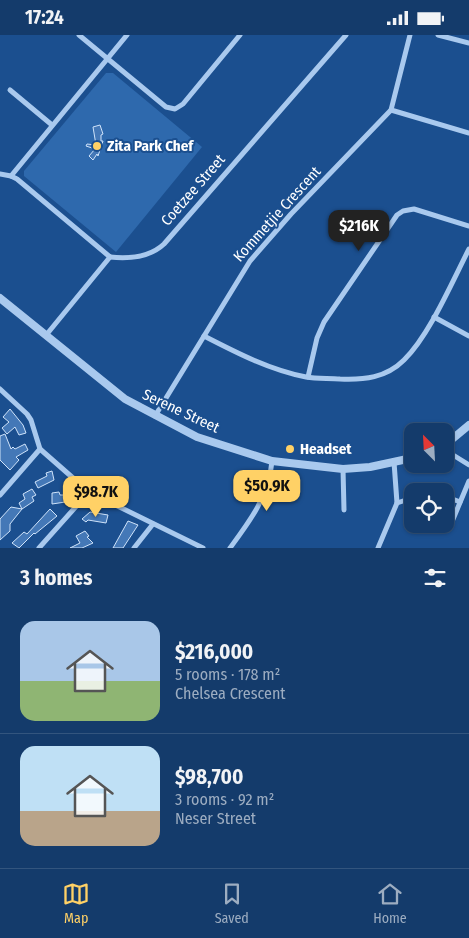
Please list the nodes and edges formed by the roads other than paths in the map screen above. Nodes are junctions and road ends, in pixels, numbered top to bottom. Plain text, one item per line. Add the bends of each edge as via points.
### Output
1 (79, 35) edge
2 (127, 35) edge
3 (240, 35) edge
4 (346, 35) edge
5 (410, 35) edge
6 (438, 35) edge
7 (469, 43) edge
8 (108, 59) junction
9 (10, 91) dead end
10 (391, 110) junction
11 (52, 125) junction
12 (469, 133) edge
13 (0, 174) edge
14 (11, 176) junction
15 (469, 226) edge
16 (469, 249) edge
17 (110, 257) junction
18 (0, 298) edge
19 (434, 317) junction
20 (46, 334) junction
21 (469, 335) edge
22 (204, 336) junction
23 (308, 377) junction
24 (1, 392) edge
25 (155, 416) junction
26 (469, 425) edge
27 (454, 438) edge
28 (40, 449) junction
29 (454, 456) edge
30 (404, 460) edge
31 (272, 461) junction
32 (394, 463) junction
33 (469, 465) edge
34 (343, 469) junction
35 (469, 481) edge
36 (89, 492) junction
37 (0, 495) edge
38 (454, 500) edge
39 (404, 501) edge
40 (460, 502) junction
41 (397, 503) junction
42 (344, 510) dead end
43 (454, 517) edge
44 (153, 524) junction
45 (39, 548) edge
46 (134, 548) edge
47 (202, 548) edge
48 (230, 548) edge
49 (378, 548) edge

1 - 8 street
2 - 8 street
3 - 8 street via 184,104 175,109 166,107
4 - 17 street, Coetzee Street via 164,244 148,255
5 - 10 street
6 - 7 street
8 - 11 street
9 - 11 street
10 - 12 street
10 - 22 street, Kommetjie Crescent via 250,261
11 - 14 street
13 - 14 street
14 - 17 street
15 - 23 street via 414,209 397,215 324,322
16 - 19 street
17 - 20 street
18 - 20 street, Serene Street
19 - 21 street
19 - 23 street via 412,352 385,374 358,380
20 - 25 street, Serene Street via 125,399
22 - 23 street via 262,364
22 - 25 street, Kommetjie Crescent
24 - 28 street via 27,414
25 - 31 street, Serene Street via 197,437
26 - 27 street
28 - 36 street
28 - 37 street
29 - 33 street
30 - 32 street, Serene Street
31 - 34 street, Serene Street
31 - 48 street via 271,475 260,504
32 - 34 street, Serene Street
32 - 41 street
34 - 42 street
35 - 40 street
36 - 44 street
36 - 45 street
38 - 40 street
39 - 41 street
40 - 43 street
41 - 49 street
44 - 46 street
44 - 47 street

